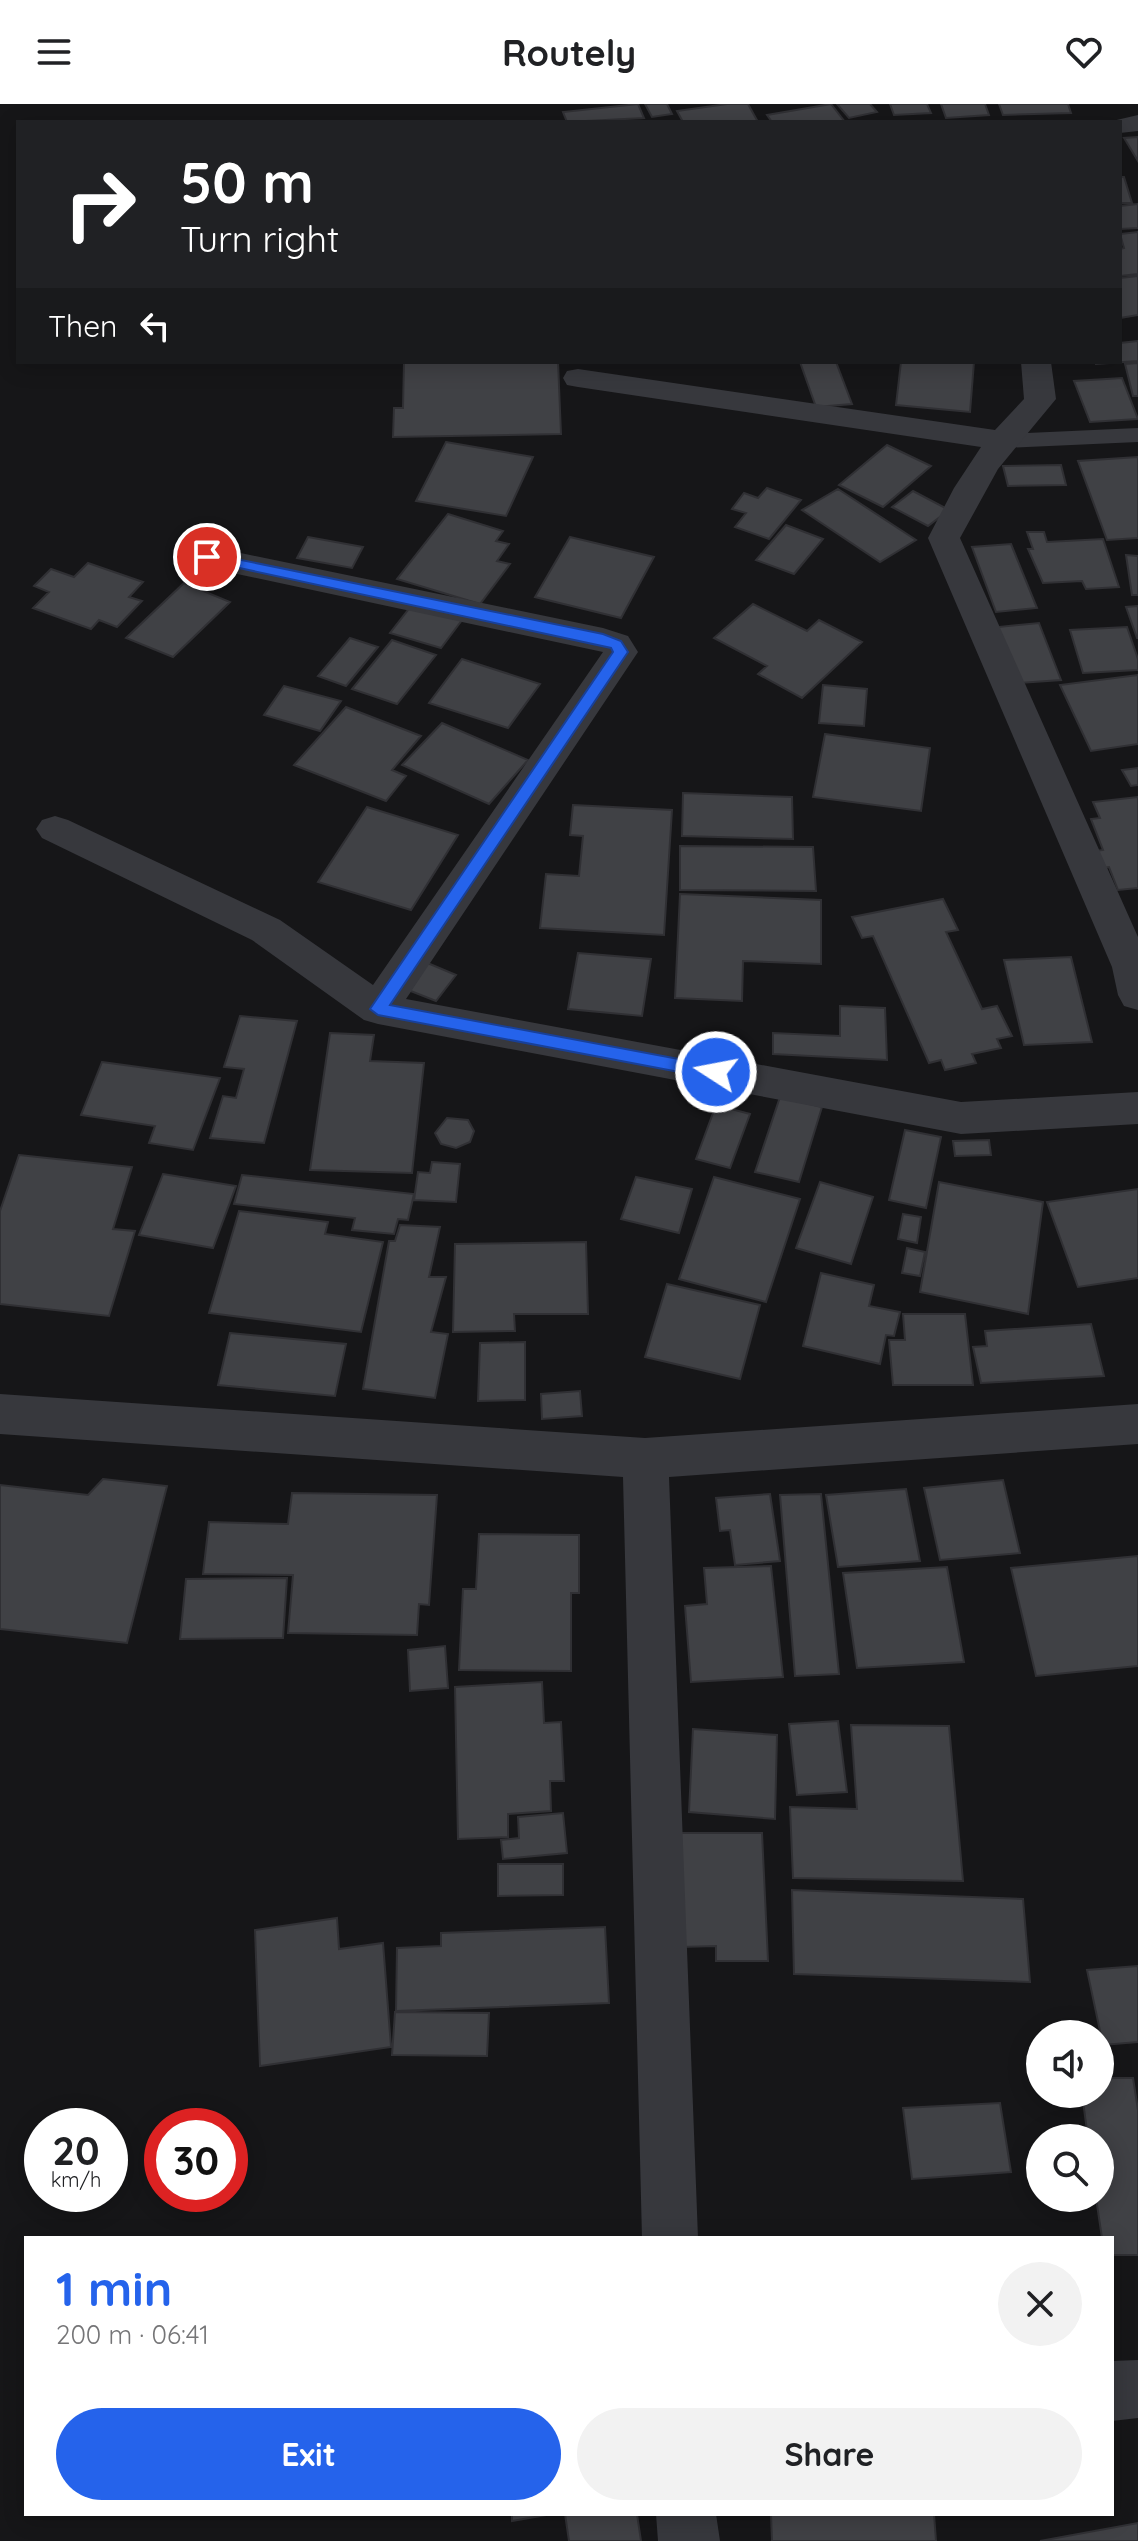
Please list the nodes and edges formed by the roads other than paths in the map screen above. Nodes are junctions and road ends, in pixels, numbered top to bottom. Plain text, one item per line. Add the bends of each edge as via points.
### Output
1 (1036, 364) edge
2 (578, 378) dead end
3 (1138, 435) edge
4 (1003, 441) junction
5 (207, 557) dead end
6 (55, 829) dead end
7 (1136, 976) edge
8 (378, 1009) junction
9 (1138, 1108) edge
10 (0, 1414) edge
11 (1138, 1424) edge
12 (645, 1458) junction
13 (670, 2236) edge
14 (1138, 2389) edge
15 (1114, 2391) edge
16 (686, 2516) edge
17 (689, 2541) edge

1 - 4 street via 1040,399
2 - 4 street
3 - 4 lane
4 - 7 street via 962,498 944,538
5 - 8 street via 603,639 621,652
6 - 8 street via 266,930
8 - 9 street via 961,1118
10 - 12 street
11 - 12 street
12 - 13 street
14 - 15 street
16 - 17 street

